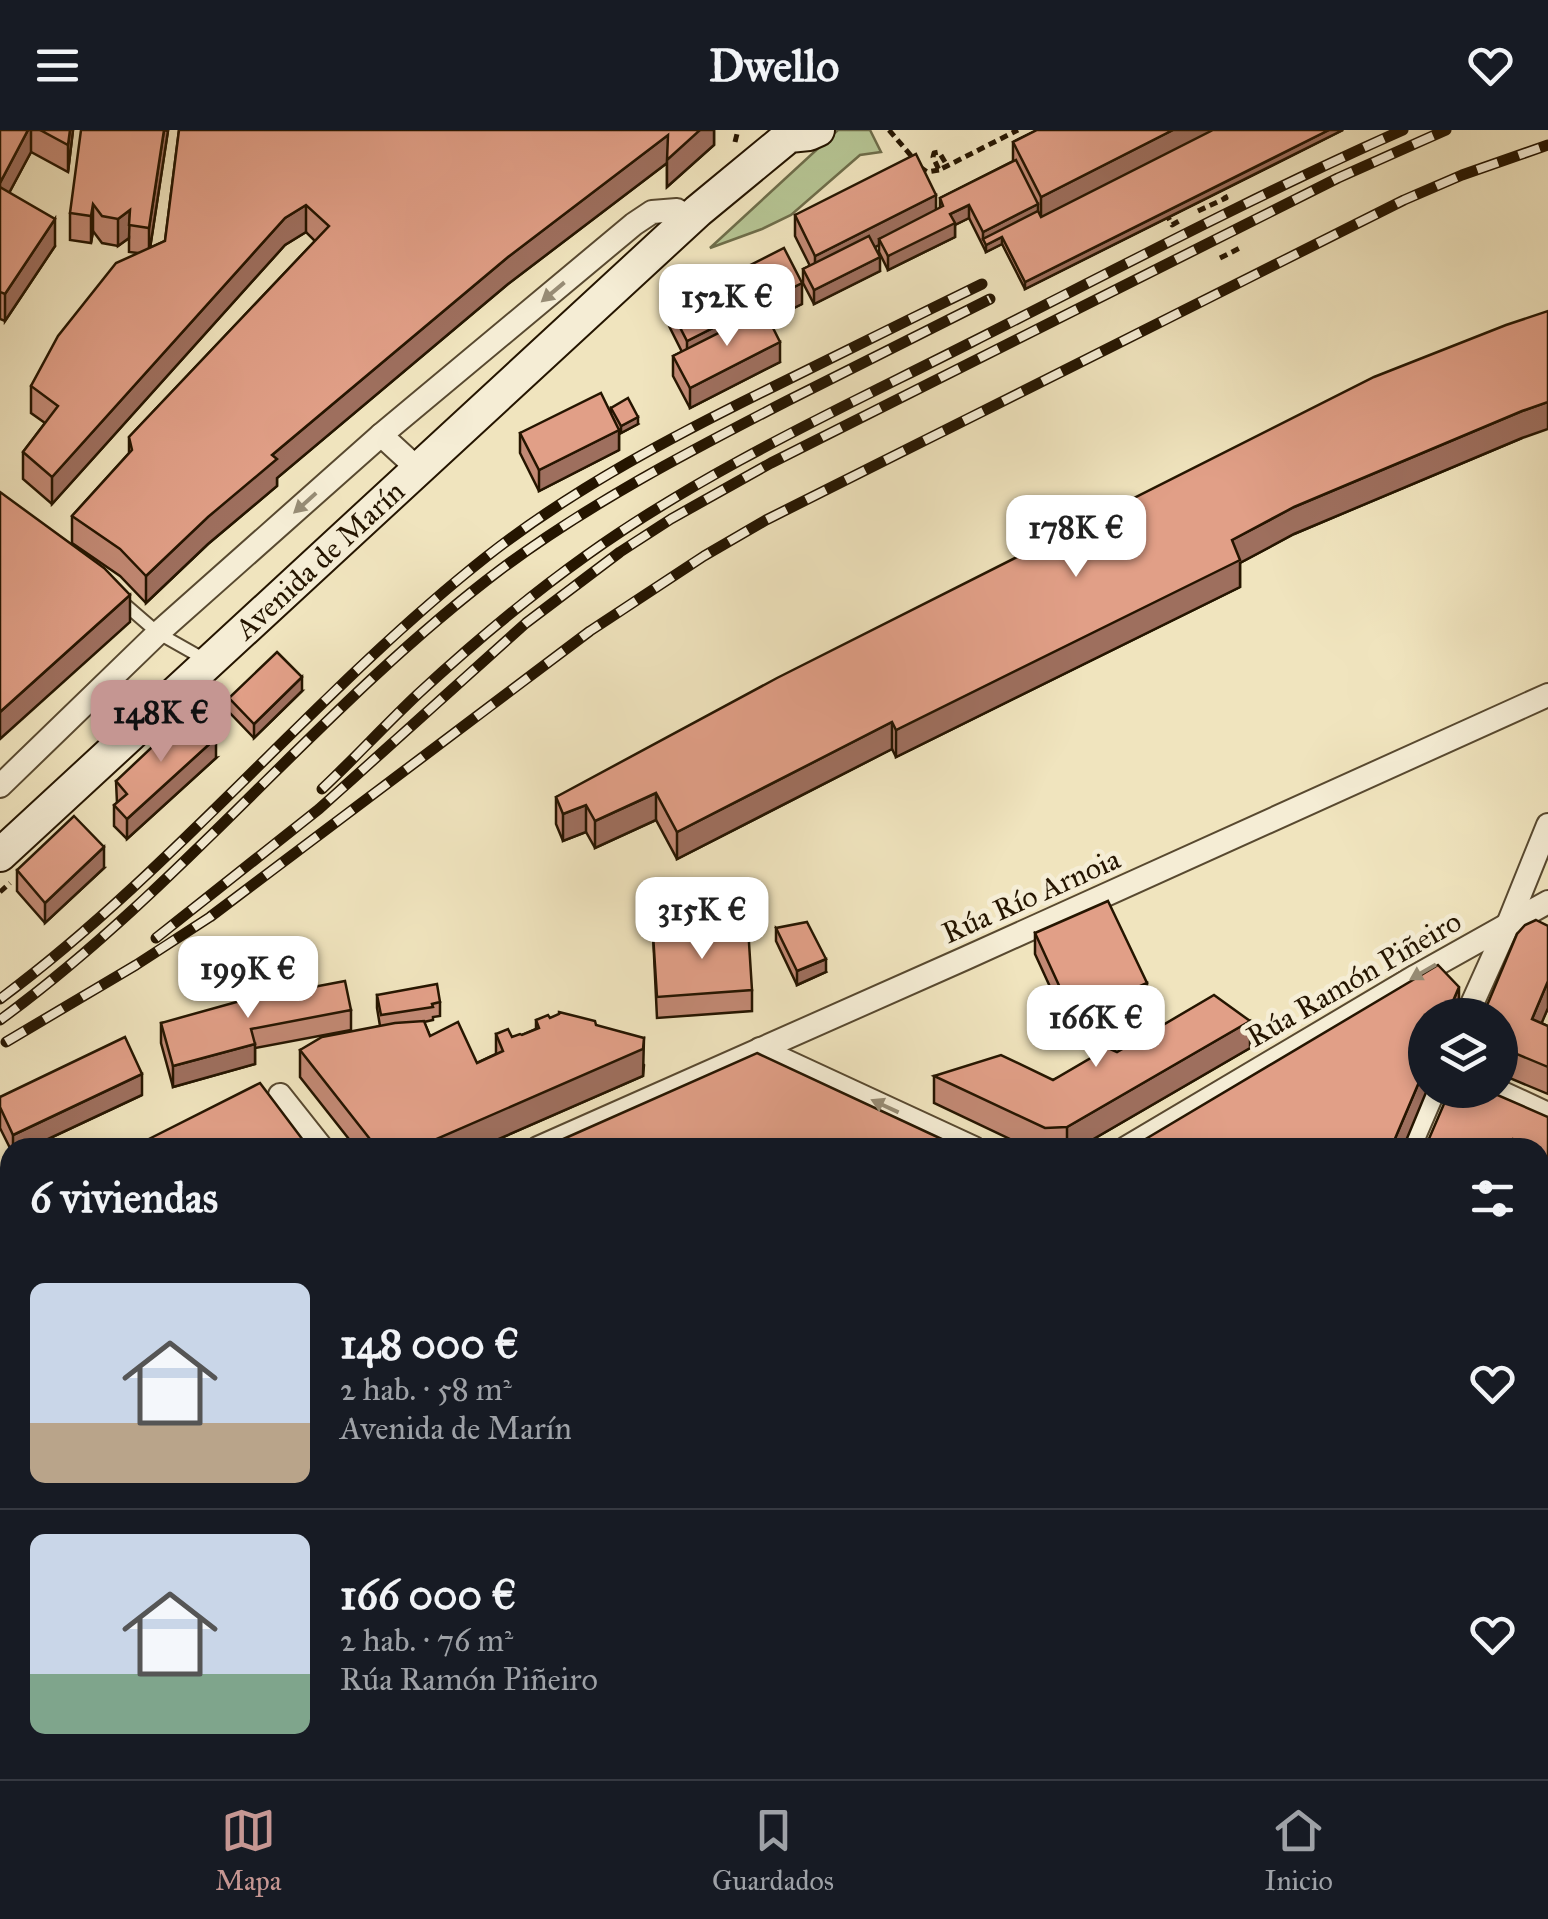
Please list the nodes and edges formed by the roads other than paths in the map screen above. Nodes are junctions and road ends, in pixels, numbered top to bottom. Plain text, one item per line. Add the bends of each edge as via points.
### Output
1 (786, 132) edge
2 (696, 214) junction
3 (596, 256) junction
4 (622, 282) junction
5 (381, 436) junction
6 (418, 469) junction
7 (116, 597) edge
8 (158, 633) junction
9 (209, 662) junction
10 (1548, 695) edge
11 (0, 786) edge
12 (1548, 825) edge
13 (0, 856) edge
14 (1548, 902) edge
15 (1508, 924) junction
16 (1538, 930) edge
17 (1475, 998) edge
18 (760, 1049) junction
19 (280, 1094) dead end
20 (1518, 1100) edge
21 (1426, 1108) edge
22 (1548, 1114) edge
23 (314, 1138) edge
24 (560, 1138) edge
25 (952, 1138) edge
26 (1143, 1138) edge
27 (1413, 1138) edge

1 - 2 main road via 756,146
2 - 3 street, Avenida de Marín via 652,212
2 - 4 main road, Avenida de Marín
3 - 4 street
3 -> 5 street, Avenida de Marín
4 - 6 main road, Avenida de Marín
5 - 6 street, Avenida de Marín
5 -> 8 street, Avenida de Marín
6 - 9 main road, Avenida de Marín
7 - 8 lane
8 - 9 lane
8 - 11 street, Avenida de Marín
9 - 13 main road, Avenida de Marín
10 - 18 street, Rúa Río Arnoia
12 - 15 street
14 - 15 street, Rúa Ramón Piñeiro
15 - 16 street
15 - 17 street
15 -> 26 street, Rúa Ramón Piñeiro
18 - 24 street, Rúa Río Arnoia
25 -> 18 street
19 - 23 street
20 - 22 street
21 - 27 street

